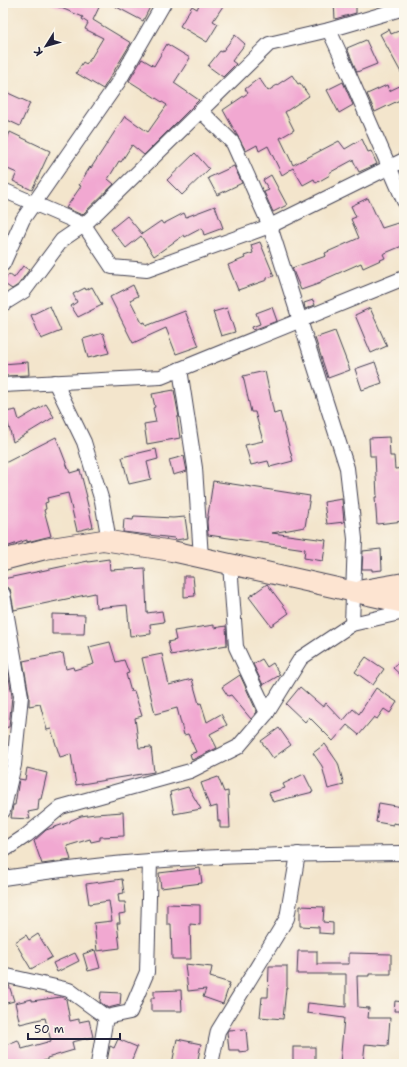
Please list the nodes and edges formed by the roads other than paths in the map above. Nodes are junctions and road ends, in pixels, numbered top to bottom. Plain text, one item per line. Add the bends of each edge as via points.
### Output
1 (164, 3) edge
2 (404, 8) edge
3 (329, 30) junction
4 (201, 111) junction
5 (404, 160) edge
6 (390, 167) junction
7 (3, 190) edge
8 (404, 201) edge
9 (33, 204) junction
10 (84, 226) junction
11 (270, 226) junction
12 (3, 264) edge
13 (404, 278) edge
14 (3, 304) edge
15 (300, 320) junction
16 (180, 368) junction
17 (55, 382) junction
18 (3, 385) edge
19 (109, 541) junction
20 (201, 557) junction
21 (3, 560) edge
22 (230, 564) junction
23 (404, 583) edge
24 (353, 591) junction
25 (3, 594) edge
26 (404, 603) edge
27 (404, 612) edge
28 (352, 624) junction
29 (267, 713) junction
30 (3, 811) edge
31 (3, 851) edge
32 (404, 853) edge
33 (298, 854) junction
34 (150, 861) junction
35 (3, 878) edge
36 (3, 975) edge
37 (106, 1017) junction
38 (98, 1064) edge
39 (211, 1064) edge

1 - 9 street via 119,81
2 - 3 street
3 - 4 street via 269,44
3 - 6 street
4 - 10 street
4 - 11 street via 233,142
5 - 6 street
6 - 8 street
6 - 11 street
7 - 9 street
9 - 10 street
9 - 12 street via 23,219
10 - 11 street via 112,267 147,270
10 - 14 street via 62,240 24,291
11 - 15 street
13 - 15 street
15 - 16 street
15 - 24 street via 347,468 355,539
16 - 17 street via 161,376
16 - 20 street via 195,468
17 - 18 street
17 - 19 street via 84,442 102,501
19 - 20 street
19 - 21 street via 45,549
20 - 22 street
22 - 24 street
22 - 29 street via 236,647
23 - 24 street
24 - 26 street
24 - 28 street
25 - 30 street via 21,696 14,766
27 - 28 street
28 - 29 street via 301,658
29 - 31 street via 238,747 190,771 61,807
32 - 33 street
33 - 34 street
33 - 39 street via 287,918 218,1031
34 - 35 street
34 - 37 street via 147,972 130,1012
36 - 37 street via 69,990
37 - 38 street

